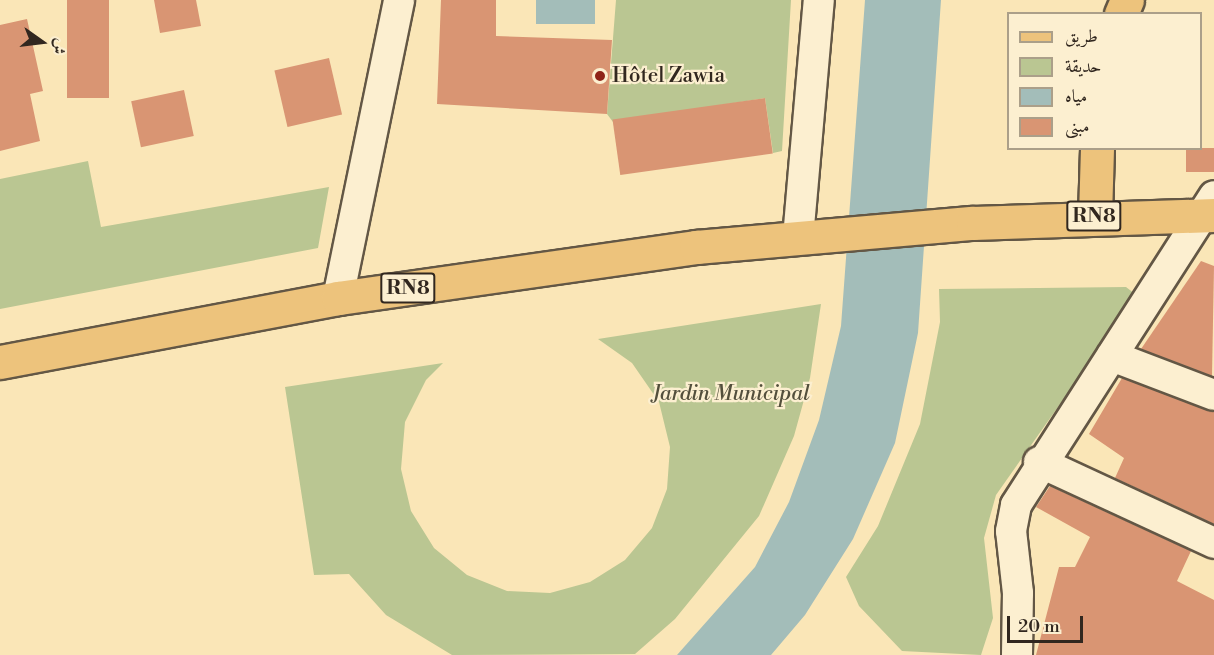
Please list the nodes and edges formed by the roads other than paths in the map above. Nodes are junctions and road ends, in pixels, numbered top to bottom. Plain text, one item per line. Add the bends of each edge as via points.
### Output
1 (399, 0) edge
2 (819, 0) edge
3 (1097, 150) edge
4 (1210, 209) edge
5 (1095, 216) junction
6 (808, 237) junction
7 (338, 298) junction
8 (1112, 356) junction
9 (0, 362) edge
10 (1214, 395) edge
11 (1039, 462) junction
12 (1214, 543) edge
13 (1017, 655) edge

1 - 7 street
2 - 6 street
3 - 5 main road
4 - 5 main road, RN8
4 - 8 street
5 - 6 main road, RN8
6 - 7 main road, RN8 via 696,247
7 - 9 main road, RN8
8 - 10 street
8 - 11 street
11 - 12 street
11 - 13 street via 1016,505 1011,531 1018,592

